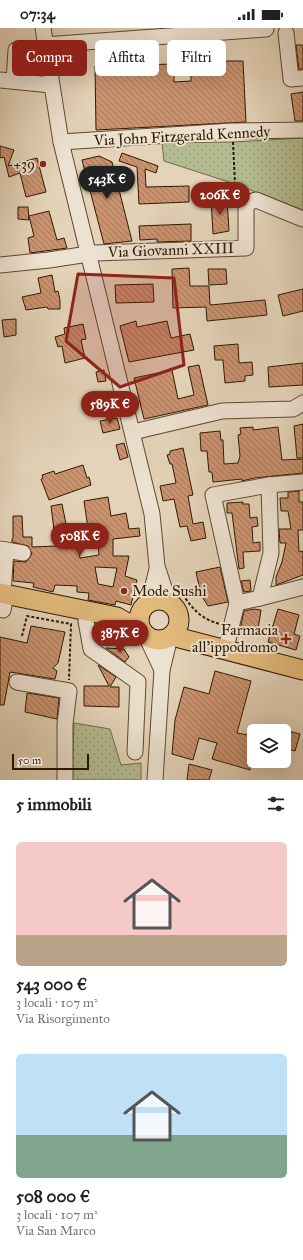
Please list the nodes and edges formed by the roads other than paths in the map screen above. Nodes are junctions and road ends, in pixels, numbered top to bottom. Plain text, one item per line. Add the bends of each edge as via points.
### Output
1 (43, 28) edge
2 (266, 29) edge
3 (286, 33) dead end
4 (44, 40) edge
5 (87, 42) edge
6 (12, 63) edge
7 (50, 76) edge
8 (303, 78) edge
9 (7, 80) edge
10 (51, 84) junction
11 (303, 130) edge
12 (61, 142) junction
13 (303, 219) edge
14 (88, 253) junction
15 (0, 265) edge
16 (303, 402) edge
17 (133, 432) junction
18 (303, 482) edge
19 (269, 485) junction
20 (3, 550) edge
21 (23, 552) dead end
22 (157, 566) junction
23 (303, 587) edge
24 (3, 598) edge
25 (260, 598) junction
26 (237, 603) junction
27 (143, 607) junction
28 (173, 607) junction
29 (89, 611) junction
30 (117, 617) junction
31 (143, 634) junction
32 (171, 636) junction
33 (219, 647) junction
34 (162, 670) junction
35 (303, 670) edge
36 (17, 682) dead end
37 (137, 724) junction
38 (159, 726) junction
39 (135, 752) dead end
40 (65, 780) edge
41 (155, 780) edge

1 - 4 street
2 - 5 street
3 - 8 street via 291,79
6 - 9 street
7 - 10 street
9 - 10 street
10 - 12 street
11 - 12 street, Via John Fitzgerald Kennedy via 232,131
12 - 14 street
13 - 14 street, Via Giovanni XXIII via 256,200 248,203 246,208 246,248
14 - 15 street
14 - 17 street
16 - 17 street via 292,409 222,411
17 - 22 street via 152,514
18 - 19 street
19 - 25 street via 271,553
19 - 26 street via 213,495
20 - 21 street
20 - 24 street
22 - 27 street via 151,594
22 - 28 street
23 - 25 street
24 - 29 main road
25 - 26 street
26 - 33 street via 231,628
27 - 28 main road via 154,601
27 - 30 main road
27 - 31 main road via 138,620
28 - 32 main road via 179,617 178,627
28 - 33 main road via 185,623
29 - 30 main road
29 - 37 street via 86,621 91,649 138,682
30 - 31 main road
31 - 32 main road via 158,641
31 - 34 street
32 - 33 main road
32 - 34 street
33 - 35 main road
34 - 38 street
36 - 40 street via 69,691 65,724
37 - 38 street
37 - 39 street
38 - 41 street

